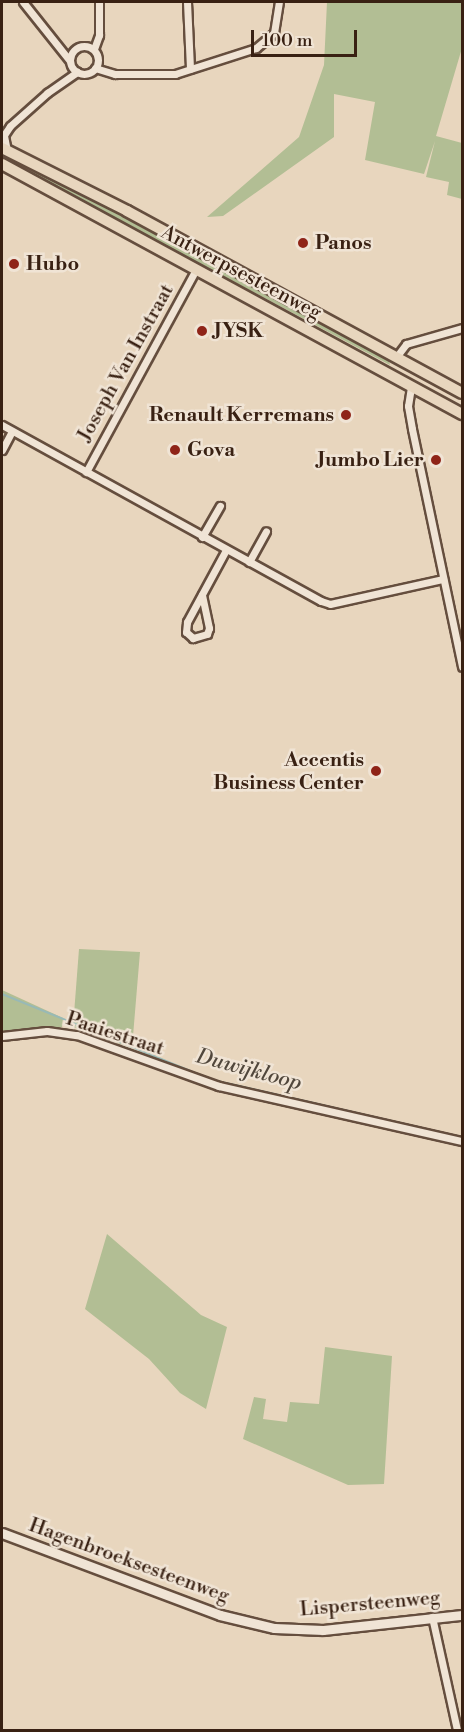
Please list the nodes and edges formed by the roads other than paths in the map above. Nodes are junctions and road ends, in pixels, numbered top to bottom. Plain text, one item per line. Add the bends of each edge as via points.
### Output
1 (23, 2) edge
2 (99, 2) edge
3 (187, 2) edge
4 (279, 2) edge
5 (94, 50) junction
6 (70, 61) junction
7 (95, 68) junction
8 (190, 69) junction
9 (77, 72) junction
10 (3, 136) edge
11 (4, 149) edge
12 (2, 164) edge
13 (196, 269) junction
14 (462, 328) edge
15 (399, 357) junction
16 (380, 371) junction
17 (411, 387) junction
18 (462, 393) edge
19 (462, 401) edge
20 (462, 414) edge
21 (2, 425) edge
22 (12, 431) junction
23 (2, 450) edge
24 (86, 472) junction
25 (220, 506) dead end
26 (266, 531) dead end
27 (202, 537) junction
28 (225, 550) junction
29 (249, 562) junction
30 (443, 579) junction
31 (202, 595) junction
32 (462, 667) edge
33 (2, 1036) edge
34 (462, 1141) edge
35 (2, 1533) edge
36 (462, 1615) edge
37 (432, 1617) junction
38 (245, 1621) joint
39 (457, 1731) edge

1 - 6 street
2 - 5 street via 99,35
3 - 8 street
4 - 8 street via 278,24 263,44
5 - 6 street via 80,47
5 - 7 street via 98,60
6 - 9 street
7 - 8 street via 140,75
7 - 9 street via 87,74
9 - 10 street via 30,106
10 - 11 street
11 - 15 main road, Antwerpsesteenweg
12 - 13 main road, Antwerpsesteenweg
13 - 16 main road, Antwerpsesteenweg
13 - 24 street, Joseph Van Instraat
14 - 15 street via 406,344
15 - 16 main road via 402,367 398,374
15 - 18 main road, Antwerpsesteenweg
16 - 17 main road, Antwerpsesteenweg
17 - 19 main road via 422,378
17 - 20 main road, Antwerpsesteenweg
17 - 30 street via 408,406
21 - 22 street, Joseph Van Instraat
22 - 23 street
22 - 24 street, Joseph Van Instraat
24 - 27 street, Joseph Van Instraat
25 - 27 street
26 - 29 street
27 - 28 street, Joseph Van Instraat
28 - 29 street, Joseph Van Instraat
28 - 31 street
29 - 30 street, Joseph Van Instraat via 330,604
30 - 32 street
31 - 31 street via 186,622 186,632 193,638 207,634 209,628
33 - 34 street, Paaiestraat via 47,1031 77,1035 219,1086
35 - 38 street, Hagenbroeksesteenweg
36 - 37 street, Lispersteenweg
37 - 38 street, Lispersteenweg via 323,1630 274,1628
37 - 39 street

